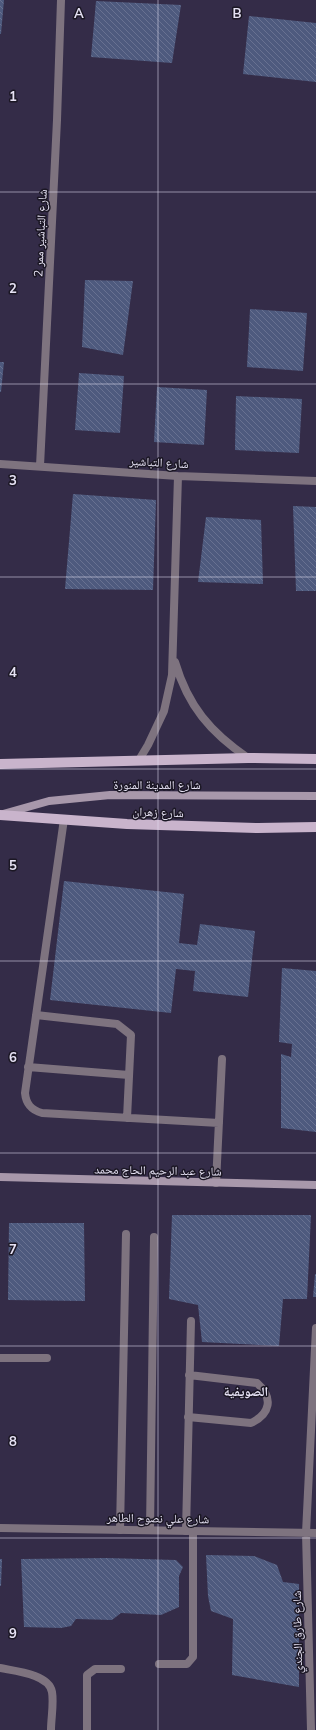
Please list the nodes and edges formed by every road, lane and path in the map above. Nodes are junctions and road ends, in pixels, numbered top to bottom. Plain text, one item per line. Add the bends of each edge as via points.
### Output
1 (61, 0) edge
2 (0, 464) edge
3 (40, 466) junction
4 (178, 476) junction
5 (316, 481) edge
6 (174, 657) junction
7 (248, 758) junction
8 (316, 759) edge
9 (139, 760) junction
10 (0, 764) edge
11 (316, 796) edge
12 (0, 815) edge
13 (64, 819) junction
14 (316, 827) edge
15 (36, 1015) junction
16 (222, 1060) dead end
17 (28, 1067) junction
18 (129, 1074) junction
19 (127, 1118) junction
20 (219, 1123) junction
21 (0, 1177) edge
22 (216, 1183) junction
23 (316, 1185) edge
24 (126, 1234) dead end
25 (154, 1237) dead end
26 (191, 1321) dead end
27 (316, 1328) edge
28 (0, 1358) edge
29 (47, 1358) dead end
30 (189, 1375) junction
31 (314, 1406) edge
32 (188, 1416) junction
33 (313, 1468) edge
34 (0, 1528) edge
35 (120, 1530) junction
36 (150, 1530) junction
37 (190, 1531) junction
38 (306, 1533) junction
39 (316, 1533) edge
40 (159, 1664) dead end
41 (0, 1668) edge
42 (121, 1669) dead end
43 (51, 1730) edge
44 (87, 1730) edge
45 (311, 1730) edge

1 - 3 street, شارع التباشير ممر 2
2 - 3 street, شارع التباشير
3 - 4 street, شارع التباشير
4 - 5 street, شارع التباشير
4 - 6 street
6 - 7 street via 180,678 200,716 214,732
6 - 9 street via 164,711
7 - 8 main road
7 - 9 main road
9 - 10 main road
11 - 12 main road, شارع المدينة المنورة via 110,795 49,801
12 - 13 main road, شارع زهران
13 - 14 main road, شارع زهران via 163,825
13 - 15 street
15 - 17 street
15 - 18 street via 117,1024 122,1027 131,1035
16 - 20 street
17 - 18 street
17 - 19 street via 26,1100 35,1111
18 - 19 street
19 - 20 street
20 - 22 street
21 - 22 main road, شارع عبد الرحيم الحاج محمد
22 - 23 main road, شارع عبد الرحيم الحاج محمد
24 - 35 street
25 - 36 street
26 - 30 street
27 - 31 street, شارع طارق الجندي
28 - 29 street
30 - 32 street
30 - 32 street via 257,1383 264,1389 268,1405 265,1413 251,1423
31 - 33 street, شارع طارق الجندي
32 - 37 street
33 - 38 street, شارع طارق الجندي
34 - 35 street, شارع علي نصوح الطاهر
35 - 36 street, شارع علي نصوح الطاهر
36 - 37 street, شارع علي نصوح الطاهر
37 - 38 street, شارع علي نصوح الطاهر
37 - 40 street via 193,1657 187,1664
38 - 39 street, شارع علي نصوح الطاهر
38 - 45 street, شارع طارق الجندي
41 - 43 street via 34,1675 47,1684 52,1691
42 - 44 street via 95,1669 87,1675

